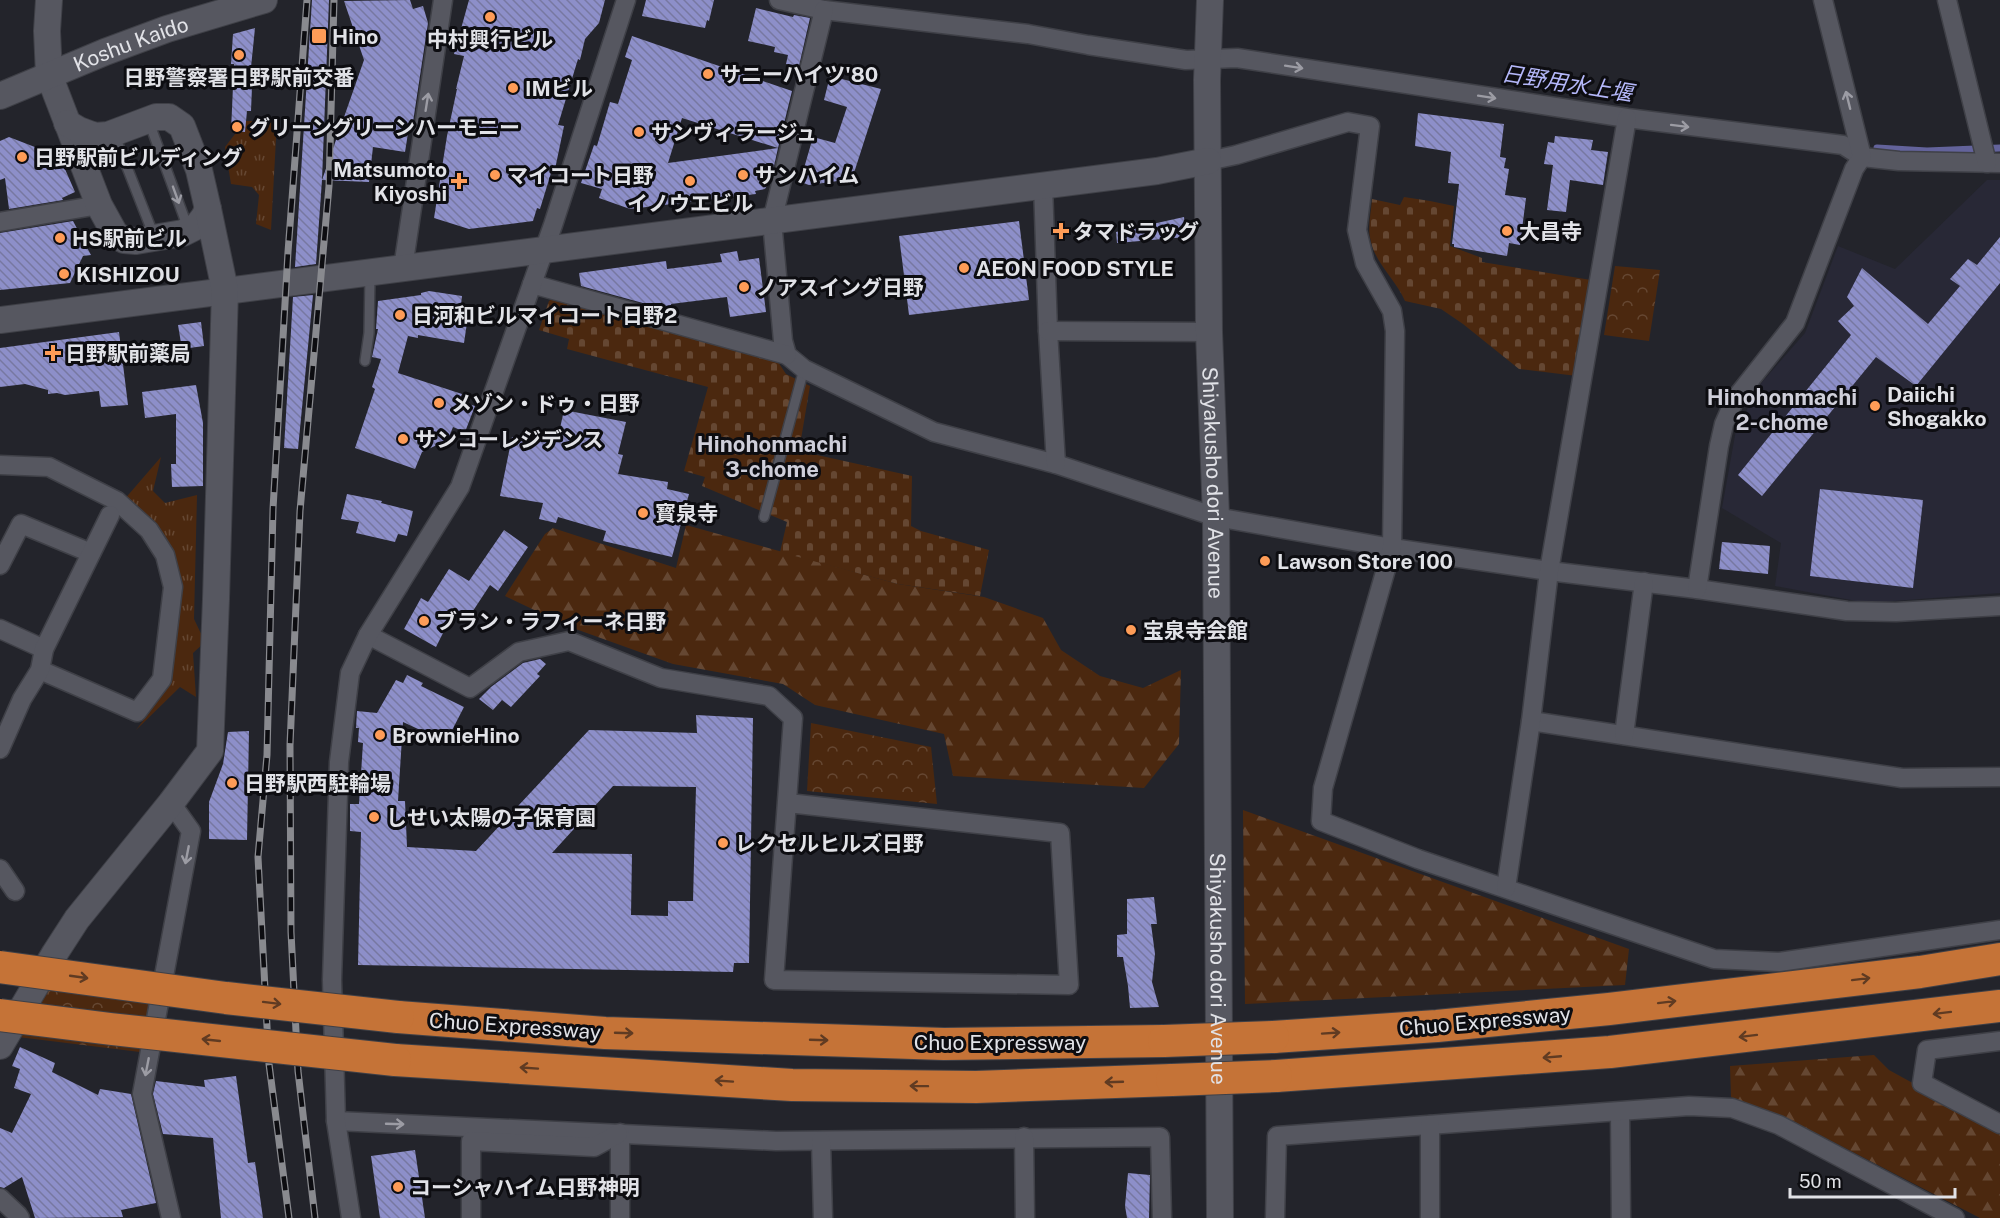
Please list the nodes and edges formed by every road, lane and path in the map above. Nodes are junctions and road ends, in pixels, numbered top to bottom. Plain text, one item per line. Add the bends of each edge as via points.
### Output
1 (49, 0) edge
2 (264, 0) edge
3 (443, 0) edge
4 (626, 0) edge
5 (779, 0) edge
6 (1210, 0) edge
7 (1823, 0) edge
8 (1947, 0) edge
9 (824, 10) junction
10 (1208, 59) junction
11 (49, 75) junction
12 (0, 96) edge
13 (1627, 118) junction
14 (148, 120) junction
15 (67, 123) junction
16 (111, 134) junction
17 (1989, 156) edge
18 (1862, 157) junction
19 (1208, 161) junction
20 (1043, 185) junction
21 (95, 194) junction
22 (208, 208) junction
23 (772, 221) junction
24 (0, 222) edge
25 (186, 232) junction
26 (155, 238) junction
27 (544, 250) junction
28 (218, 254) junction
29 (404, 256) junction
30 (370, 272) junction
31 (532, 284) junction
32 (225, 290) junction
33 (0, 320) edge
34 (1047, 331) junction
35 (1209, 332) junction
36 (787, 355) junction
37 (365, 361) dead end
38 (804, 369) junction
39 (1056, 464) junction
40 (0, 465) edge
41 (110, 515) dead end
42 (764, 517) dead end
43 (1216, 517) junction
44 (1392, 548) junction
45 (91, 553) junction
46 (0, 565) edge
47 (1549, 572) junction
48 (1644, 582) junction
49 (1697, 589) junction
50 (2000, 606) edge
51 (0, 629) edge
52 (368, 635) junction
53 (44, 649) junction
54 (40, 670) junction
55 (1531, 721) junction
56 (1624, 735) junction
57 (0, 749) edge
58 (2000, 777) edge
59 (171, 803) junction
60 (788, 803) junction
61 (0, 869) edge
62 (1506, 888) junction
63 (15, 891) dead end
64 (2000, 930) edge
65 (2000, 959) edge
66 (0, 967) edge
67 (2000, 1006) edge
68 (0, 1015) edge
69 (2000, 1041) edge
70 (0, 1046) edge
71 (1620, 1112) junction
72 (336, 1121) junction
73 (2000, 1124) edge
74 (1430, 1125) junction
75 (620, 1133) junction
76 (1024, 1137) junction
77 (821, 1141) junction
78 (0, 1198) edge
79 (20, 1218) edge
80 (171, 1218) edge
81 (351, 1218) edge
82 (471, 1218) edge
83 (620, 1218) edge
84 (823, 1218) edge
85 (1025, 1218) edge
86 (1162, 1218) edge
87 (1220, 1218) edge
88 (1275, 1218) edge
89 (1430, 1218) edge
90 (1621, 1218) edge
91 (1955, 1218) edge

1 - 11 street
2 - 11 street, Koshu Kaido via 167,29
29 -> 3 street
4 - 27 street
5 - 9 street
6 - 10 street, Shiyakusho dori Avenue
18 -> 7 street
8 - 17 street
9 - 10 street via 1028,34 1186,60
9 - 23 street
10 -> 13 street via 1237,58
10 - 19 street, Shiyakusho dori Avenue
11 - 12 street, Koshu Kaido
11 - 15 street
13 -> 18 street via 1843,146
13 - 47 street
14 - 16 street
14 - 22 street via 169,117 182,126
14 -> 25 lane
15 - 16 street via 95,136
15 - 21 street
16 - 21 street via 94,166
16 - 26 lane
17 - 18 street via 1899,161
18 - 49 street via 1795,323 1735,399 1724,424
19 - 20 street
19 - 35 street, Shiyakusho dori Avenue
19 - 44 street via 1348,122 1370,126 1357,230 1365,263 1392,310 1395,331
20 - 23 street
20 - 34 street
21 - 24 street via 74,211
21 - 26 street via 116,234 124,240
22 - 25 street via 197,226
22 - 28 street
23 - 27 street
23 - 36 street
25 - 26 street
25 - 28 street
27 - 29 street
27 - 31 street
28 - 32 street
29 - 30 street
30 - 32 street
30 - 37 lane
31 - 36 street
31 - 52 street via 460,487
32 - 33 street
32 - 59 street via 210,752
34 - 35 street
34 - 39 street
35 - 43 street, Shiyakusho dori Avenue
36 - 38 street
38 - 39 street via 934,432
38 - 42 lane
39 - 43 street
40 - 54 street via 49,467 117,501 149,530 165,555 174,587 162,679 137,712
41 - 45 street
43 - 44 street
43 - 87 street, Shiyakusho dori Avenue
44 - 47 street
44 - 62 street via 1323,788 1321,821
45 - 46 street via 21,524
45 - 53 street
47 - 48 street
47 - 55 street
48 - 49 street
48 - 56 street
49 - 50 street via 1847,611
51 - 53 street
52 - 60 street via 470,688 519,652 569,641 661,678 769,696 793,718
52 - 72 street via 350,673 339,762 332,980
53 - 54 street
54 - 57 street
55 - 56 street
55 - 62 street
56 - 58 street via 1902,778
59 - 70 street via 77,918
59 -> 80 street via 191,831 142,1094
60 - 60 street via 1059,833 1069,985 774,980
61 - 63 street
62 - 64 street via 1714,958 1779,962
66 -> 65 highway, Chuo Expressway, bridge via 398,1017 605,1032 944,1044 1164,1041 1437,1026 1920,972
67 -> 68 highway, Chuo Expressway, bridge via 1610,1052 1276,1076 976,1087 792,1085 395,1060
69 - 73 street via 1927,1050 1922,1083
71 - 74 street
71 - 90 street
71 - 91 street via 1732,1107 1779,1125
72 -> 75 street
72 - 81 street
74 - 88 street via 1277,1136
74 - 89 street
75 - 77 street
75 - 82 street via 594,1147 471,1141
75 - 83 street
76 - 77 street
76 - 85 street
76 - 86 street via 1160,1137
77 - 84 street
78 - 79 street

